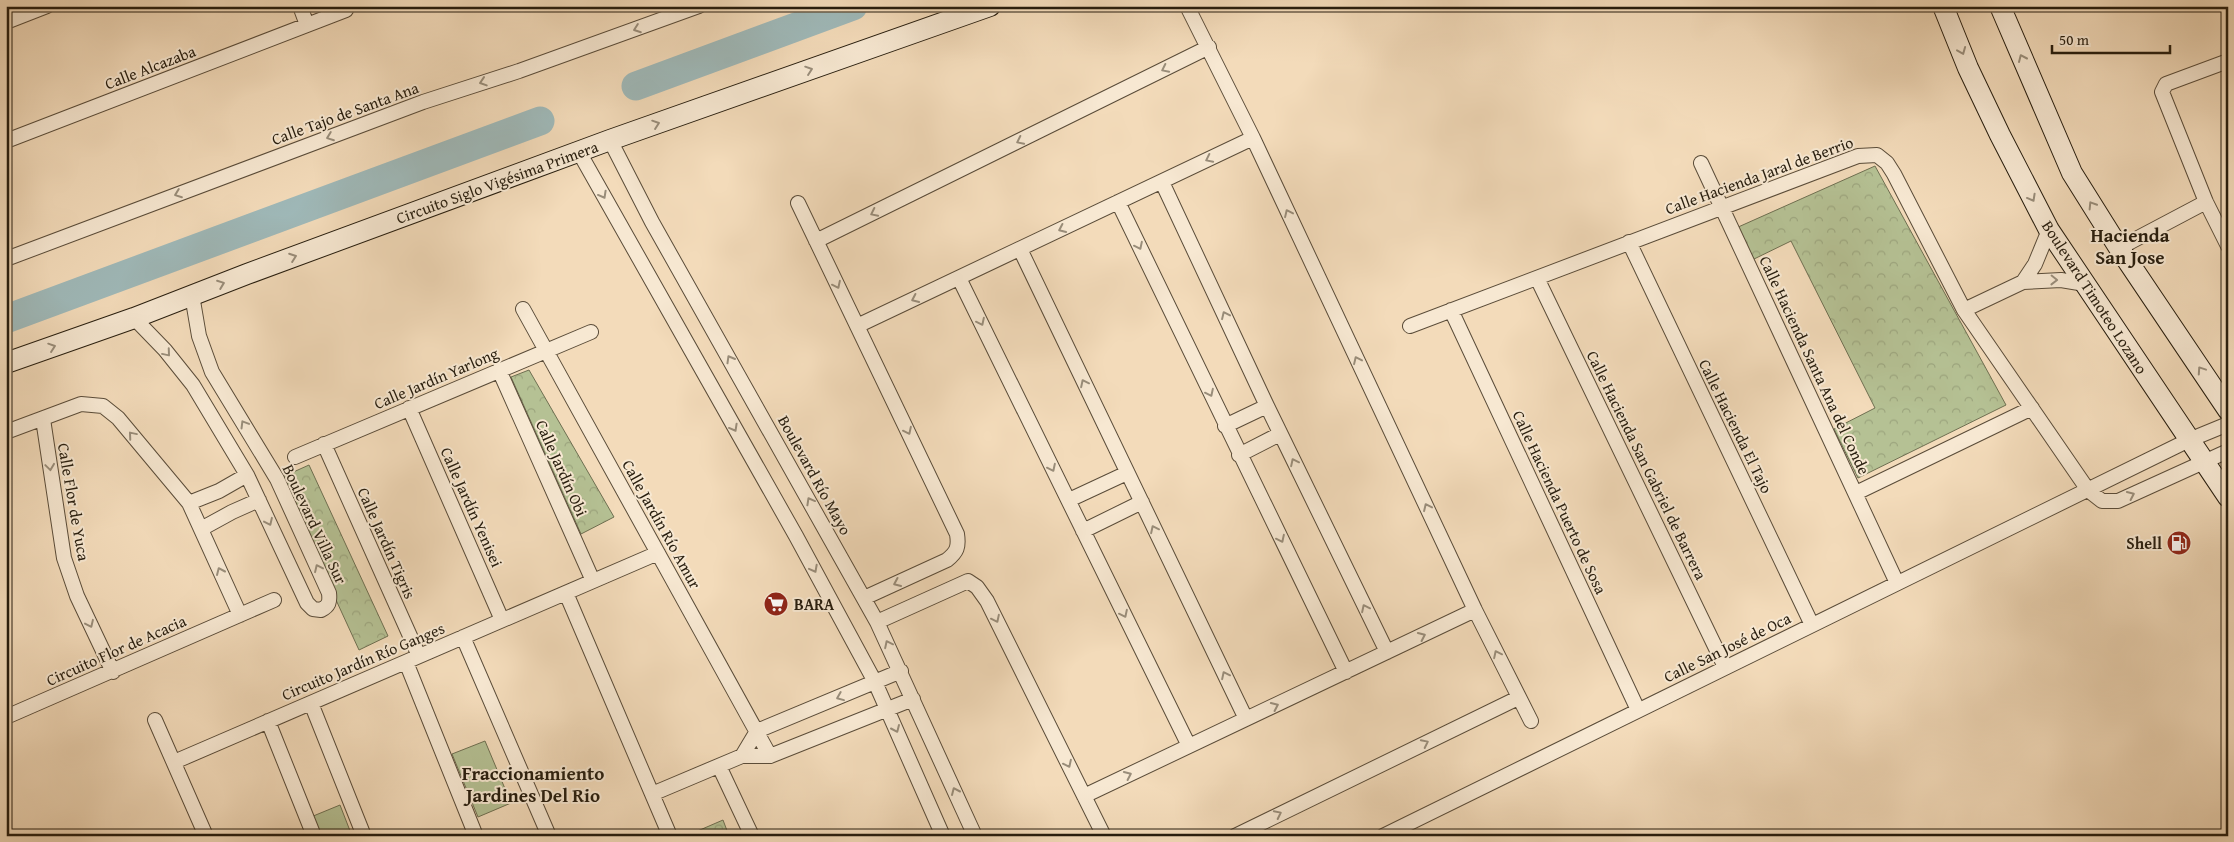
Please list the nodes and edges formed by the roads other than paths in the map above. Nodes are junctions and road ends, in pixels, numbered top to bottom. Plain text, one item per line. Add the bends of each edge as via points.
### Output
1 (47, 6) edge
2 (300, 6) edge
3 (699, 6) edge
4 (990, 6) edge
5 (1188, 6) edge
6 (1943, 6) edge
7 (2000, 6) edge
8 (346, 10) dead end
9 (6, 22) edge
10 (307, 25) junction
11 (1209, 47) junction
12 (2228, 61) edge
13 (1253, 138) junction
14 (610, 140) junction
15 (6, 141) edge
16 (579, 152) junction
17 (1701, 163) dead end
18 (1162, 182) junction
19 (1118, 202) junction
20 (2206, 202) junction
21 (798, 203) dead end
22 (1721, 206) junction
23 (2049, 230) junction
24 (816, 241) junction
25 (1629, 242) junction
26 (2228, 246) edge
27 (2119, 248) junction
28 (1020, 250) junction
29 (6, 259) edge
30 (959, 278) junction
31 (1537, 278) junction
32 (2023, 282) junction
33 (2085, 284) junction
34 (192, 295) junction
35 (523, 309) dead end
36 (1451, 310) junction
37 (1964, 310) junction
38 (134, 318) junction
39 (858, 326) junction
40 (1410, 326) dead end
41 (591, 332) dead end
42 (546, 352) junction
43 (6, 363) edge
44 (499, 370) junction
45 (212, 372) junction
46 (193, 385) junction
47 (1267, 406) junction
48 (409, 408) junction
49 (2032, 408) junction
50 (2228, 410) edge
51 (43, 419) junction
52 (2228, 424) edge
53 (1225, 426) junction
54 (6, 432) edge
55 (1280, 434) junction
56 (2189, 440) junction
57 (324, 444) junction
58 (2228, 451) edge
59 (1240, 455) junction
60 (295, 457) dead end
61 (2203, 461) junction
62 (1127, 473) junction
63 (247, 475) junction
64 (2088, 490) junction
65 (1856, 493) junction
66 (2228, 497) edge
67 (259, 500) junction
68 (1068, 500) junction
69 (1142, 502) junction
70 (189, 503) junction
71 (201, 529) junction
72 (1083, 531) junction
73 (658, 553) junction
74 (593, 581) junction
75 (1897, 583) junction
76 (566, 593) junction
77 (864, 598) junction
78 (274, 600) dead end
79 (1475, 610) junction
80 (240, 615) junction
81 (502, 620) junction
82 (877, 622) junction
83 (1812, 624) junction
84 (463, 637) junction
85 (1387, 652) junction
86 (412, 659) junction
87 (1725, 667) junction
88 (113, 672) junction
89 (901, 672) junction
90 (1346, 672) junction
91 (874, 682) junction
92 (1518, 698) junction
93 (913, 699) junction
94 (311, 703) junction
95 (888, 709) junction
96 (1638, 710) junction
97 (8, 713) edge
98 (1246, 719) junction
99 (156, 720) dead end
100 (268, 721) junction
101 (1531, 721) dead end
102 (758, 731) junction
103 (1189, 746) junction
104 (742, 756) junction
105 (770, 756) junction
106 (174, 762) junction
107 (719, 766) junction
108 (652, 794) junction
109 (1084, 796) junction
110 (545, 835) edge
111 (206, 836) edge
112 (314, 836) edge
113 (364, 836) edge
114 (476, 836) edge
115 (670, 836) edge
116 (752, 836) edge
117 (943, 836) edge
118 (975, 836) edge
119 (1104, 836) edge
120 (1235, 836) edge
121 (1383, 836) edge

1 - 9 street
2 - 10 street
3 -> 29 street, Calle Tajo de Santa Ana via 423,102
14 -> 4 main road, Circuito Siglo Vigésima Primera
5 - 11 street
6 -> 23 main road, Boulevard Timoteo Lozano via 1968,68
27 -> 7 main road via 2072,172
8 - 10 street, Calle Alcazaba
10 - 15 street, Calle Alcazaba
11 - 13 street
11 -> 24 street
12 - 20 street via 2166,84 2162,92
13 -> 18 street
79 -> 13 street
14 - 16 main road, Circuito Siglo Vigésima Primera
77 -> 14 street, Boulevard Río Mayo via 652,222
34 -> 16 main road, Circuito Siglo Vigésima Primera
16 -> 91 street via 796,536
17 - 22 street, Calle Hacienda Santa Ana del Conde
18 - 19 street
47 -> 18 street
19 -> 28 street
19 -> 53 street
20 - 26 street
20 - 27 street
21 - 24 street
22 - 25 street, Calle Hacienda Jaral de Berrio
22 - 37 street, Calle Hacienda Jaral de Berrio via 1858,156 1877,155 1887,162 1894,174
22 - 65 street, Calle Hacienda Santa Ana del Conde
23 - 32 street via 2035,264
23 - 33 main road, Boulevard Timoteo Lozano
24 -> 39 street
25 - 31 street, Calle Hacienda Jaral de Berrio
25 - 83 street, Calle Hacienda El Tajo
50 -> 27 main road
28 - 30 street
62 -> 28 street
30 -> 39 street
30 -> 68 street
31 - 36 street, Calle Hacienda Jaral de Berrio
31 - 87 street, Calle Hacienda San Gabriel de Barrera
32 -> 33 street via 2061,280
32 - 37 street
33 - 56 main road, Boulevard Timoteo Lozano
34 - 38 main road, Circuito Siglo Vigésima Primera
34 - 45 street, Boulevard Villa Sur via 199,336
35 - 42 street, Calle Jardín Río Amur
36 - 40 street, Calle Hacienda Jaral de Berrio
36 - 96 street, Calle Hacienda Puerto de Sosa
37 - 49 street, Calle Hacienda Jaral de Berrio
43 -> 38 main road, Circuito Siglo Vigésima Primera
38 -> 46 street, Boulevard Villa Sur
39 -> 77 street via 957,534 959,545 947,560
41 - 42 street, Calle Jardín Yarlong
42 - 44 street, Calle Jardín Yarlong
42 - 73 street, Calle Jardín Río Amur
44 - 48 street, Calle Jardín Yarlong
44 - 74 street, Calle Jardín Obi
45 - 46 street
67 -> 45 street, Boulevard Villa Sur via 307,603 313,609 321,610 330,600 329,593 277,479
46 - 63 street, Boulevard Villa Sur
47 - 53 street
47 - 55 street
48 - 57 street, Calle Jardín Yarlong
48 - 81 street, Calle Jardín Yenisei
49 - 64 street, Calle Hacienda Jaral de Berrio
49 - 65 street
51 - 54 street
70 -> 51 street via 118,418 102,406 81,404
51 -> 88 street, Calle Flor de Yuca via 64,558 77,596
52 - 56 street, Calle San José de Oca
53 - 59 street
55 - 59 street
85 -> 55 street
56 - 61 main road, Boulevard Timoteo Lozano
56 - 64 street, Calle San José de Oca
57 - 60 street, Calle Jardín Yarlong
57 - 86 street, Calle Jardín Tigris
58 - 61 street
59 -> 90 street
64 -> 61 street via 2102,501 2118,501
61 - 66 main road, Boulevard Timoteo Lozano
62 - 68 street
62 - 69 street
63 - 67 street, Boulevard Villa Sur
63 - 70 street
64 - 75 street, Calle San José de Oca
65 - 75 street, Calle Hacienda Santa Ana del Conde
67 - 71 street
68 - 72 street
69 - 72 street
98 -> 69 street
70 - 71 street
80 -> 71 street
72 -> 103 street
73 - 74 street, Circuito Jardín Río Ganges
73 - 102 street, Calle Jardín Río Amur
74 - 76 street, Circuito Jardín Río Ganges
75 - 83 street, Calle San José de Oca
76 - 81 street, Circuito Jardín Río Ganges
76 - 108 street
77 - 82 street, Boulevard Río Mayo
78 - 80 street, Circuito Flor de Acacia
85 -> 79 street
92 -> 79 street
80 - 88 street, Circuito Flor de Acacia
81 - 84 street, Circuito Jardín Río Ganges
89 -> 82 street, Boulevard Río Mayo
82 -> 109 street via 968,581 978,587
83 - 87 street, Calle San José de Oca
84 - 86 street, Circuito Jardín Río Ganges
84 - 110 street
85 - 90 street
86 - 94 street, Circuito Jardín Río Ganges
86 - 114 street, Calle Jardín Tigris
87 - 96 street, Calle San José de Oca
88 - 97 street, Circuito Flor de Acacia
89 - 91 street
89 - 93 street, Boulevard Río Mayo
98 -> 90 street
91 - 95 street
91 -> 102 street
92 - 101 street
120 -> 92 street
93 - 95 street
118 -> 93 street, Boulevard Río Mayo
94 - 100 street, Circuito Jardín Río Ganges
94 - 113 street
95 - 105 street
95 -> 117 street
96 - 121 street, Calle San José de Oca
98 - 103 street
99 - 106 street
100 - 106 street, Circuito Jardín Río Ganges
100 - 112 street
102 - 104 street
102 - 105 street, Calle Jardín Río Amur
109 -> 103 street
104 - 105 street
104 - 107 street
106 - 111 street
107 - 108 street
107 - 116 street
108 - 115 street
109 - 119 street

